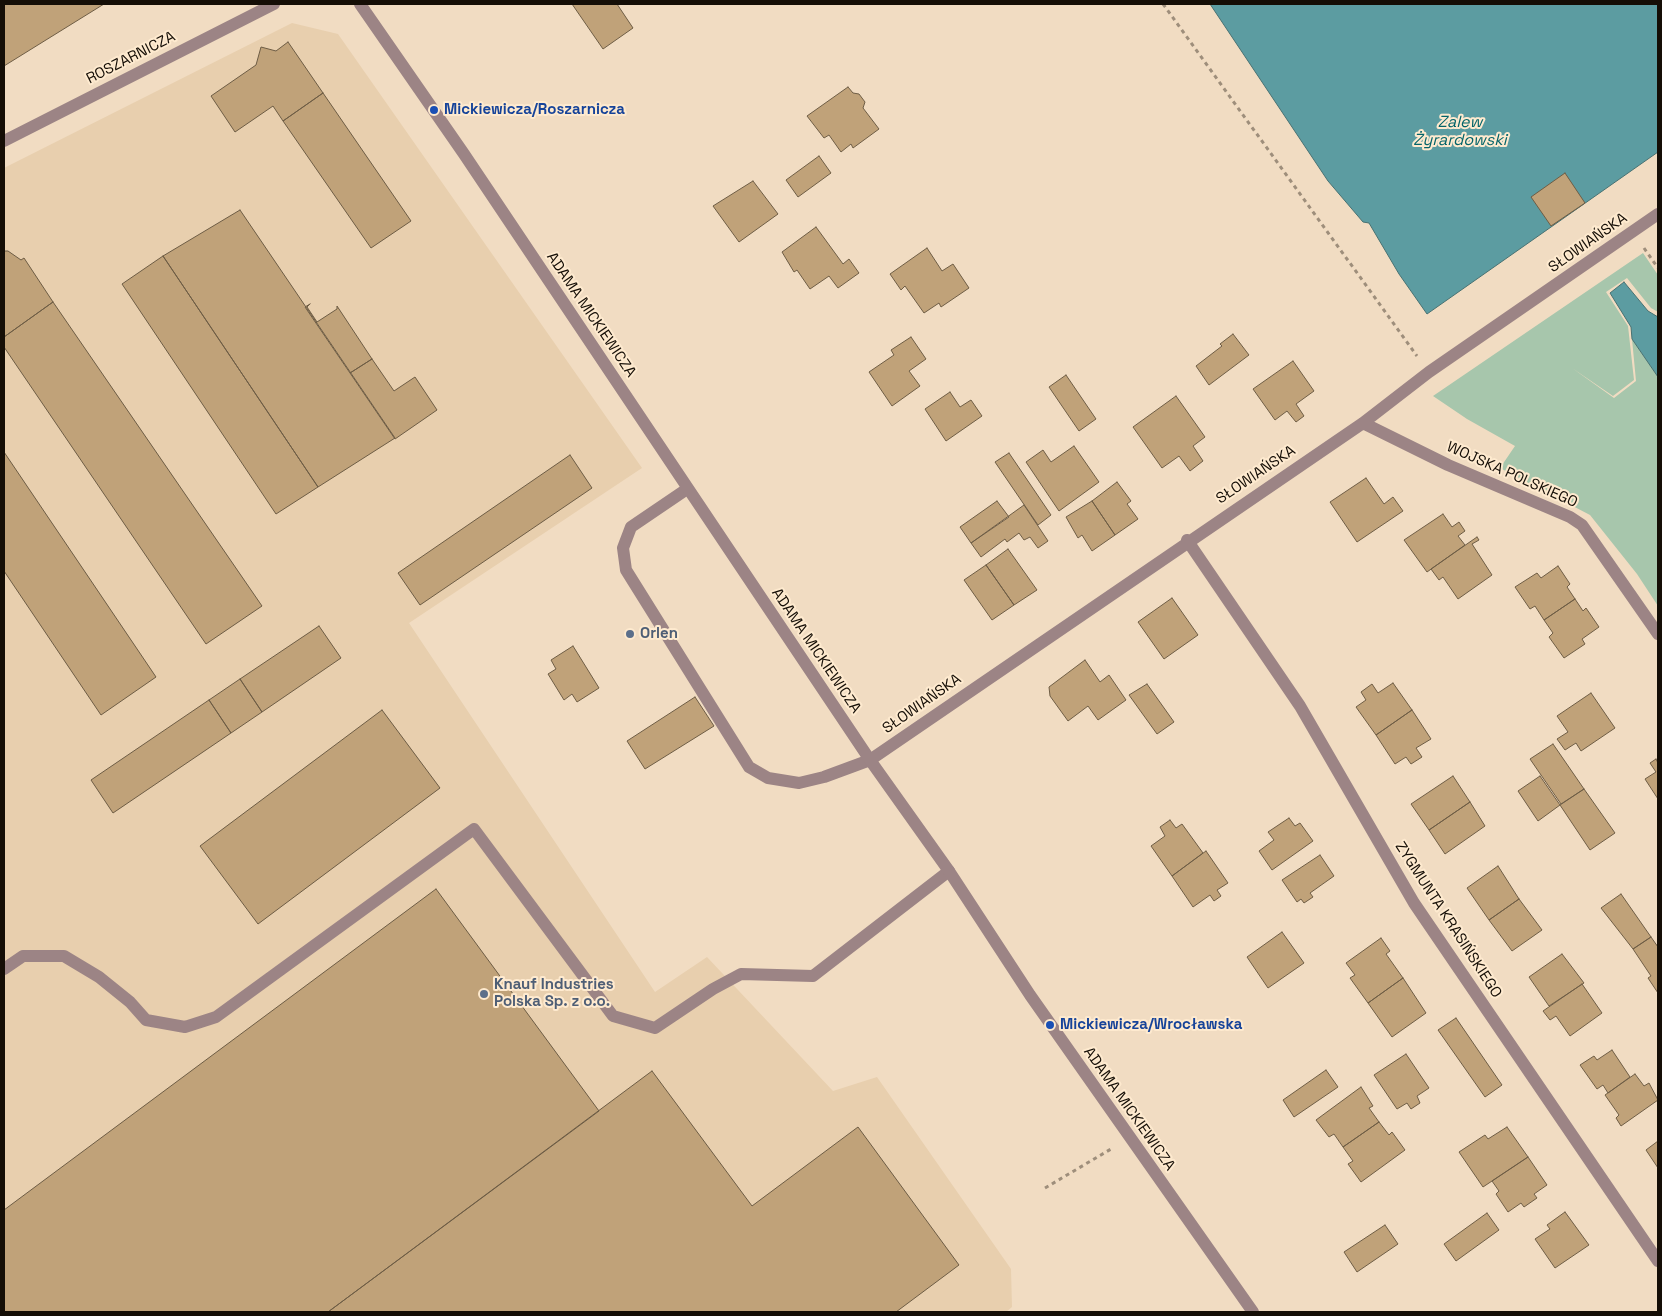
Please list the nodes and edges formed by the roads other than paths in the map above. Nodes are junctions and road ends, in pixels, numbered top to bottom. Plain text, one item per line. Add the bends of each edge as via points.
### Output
1 (274, 4) edge
2 (360, 4) edge
3 (4, 141) edge
4 (1658, 214) edge
5 (1363, 422) junction
6 (687, 490) junction
7 (1187, 540) junction
8 (1658, 634) edge
9 (870, 760) junction
10 (949, 871) junction
11 (4, 969) edge
12 (1658, 1261) edge
13 (1253, 1312) edge

1 - 3 street, ROSZARNICZA
2 - 6 street, ADAMA MICKIEWICZA via 464,154
4 - 5 street, SŁOWIAŃSKA via 1428,372
5 - 7 street, SŁOWIAŃSKA
5 - 8 street, WOJSKA POLSKIEGO via 1448,465 1582,525
6 - 9 street, ADAMA MICKIEWICZA
6 - 9 street, SŁOWIAŃSKA via 631,526 623,548 626,570 749,767 768,778 799,783
7 - 9 street, SŁOWIAŃSKA
7 - 12 street, ZYGMUNTA KRASIŃSKIEGO via 1300,706 1414,904
9 - 10 street, ADAMA MICKIEWICZA
10 - 11 street via 813,976 741,974 655,1028 613,1016 474,829 216,1017 185,1027 146,1020 99,977 64,956 23,956
10 - 13 street, ADAMA MICKIEWICZA via 1030,995

